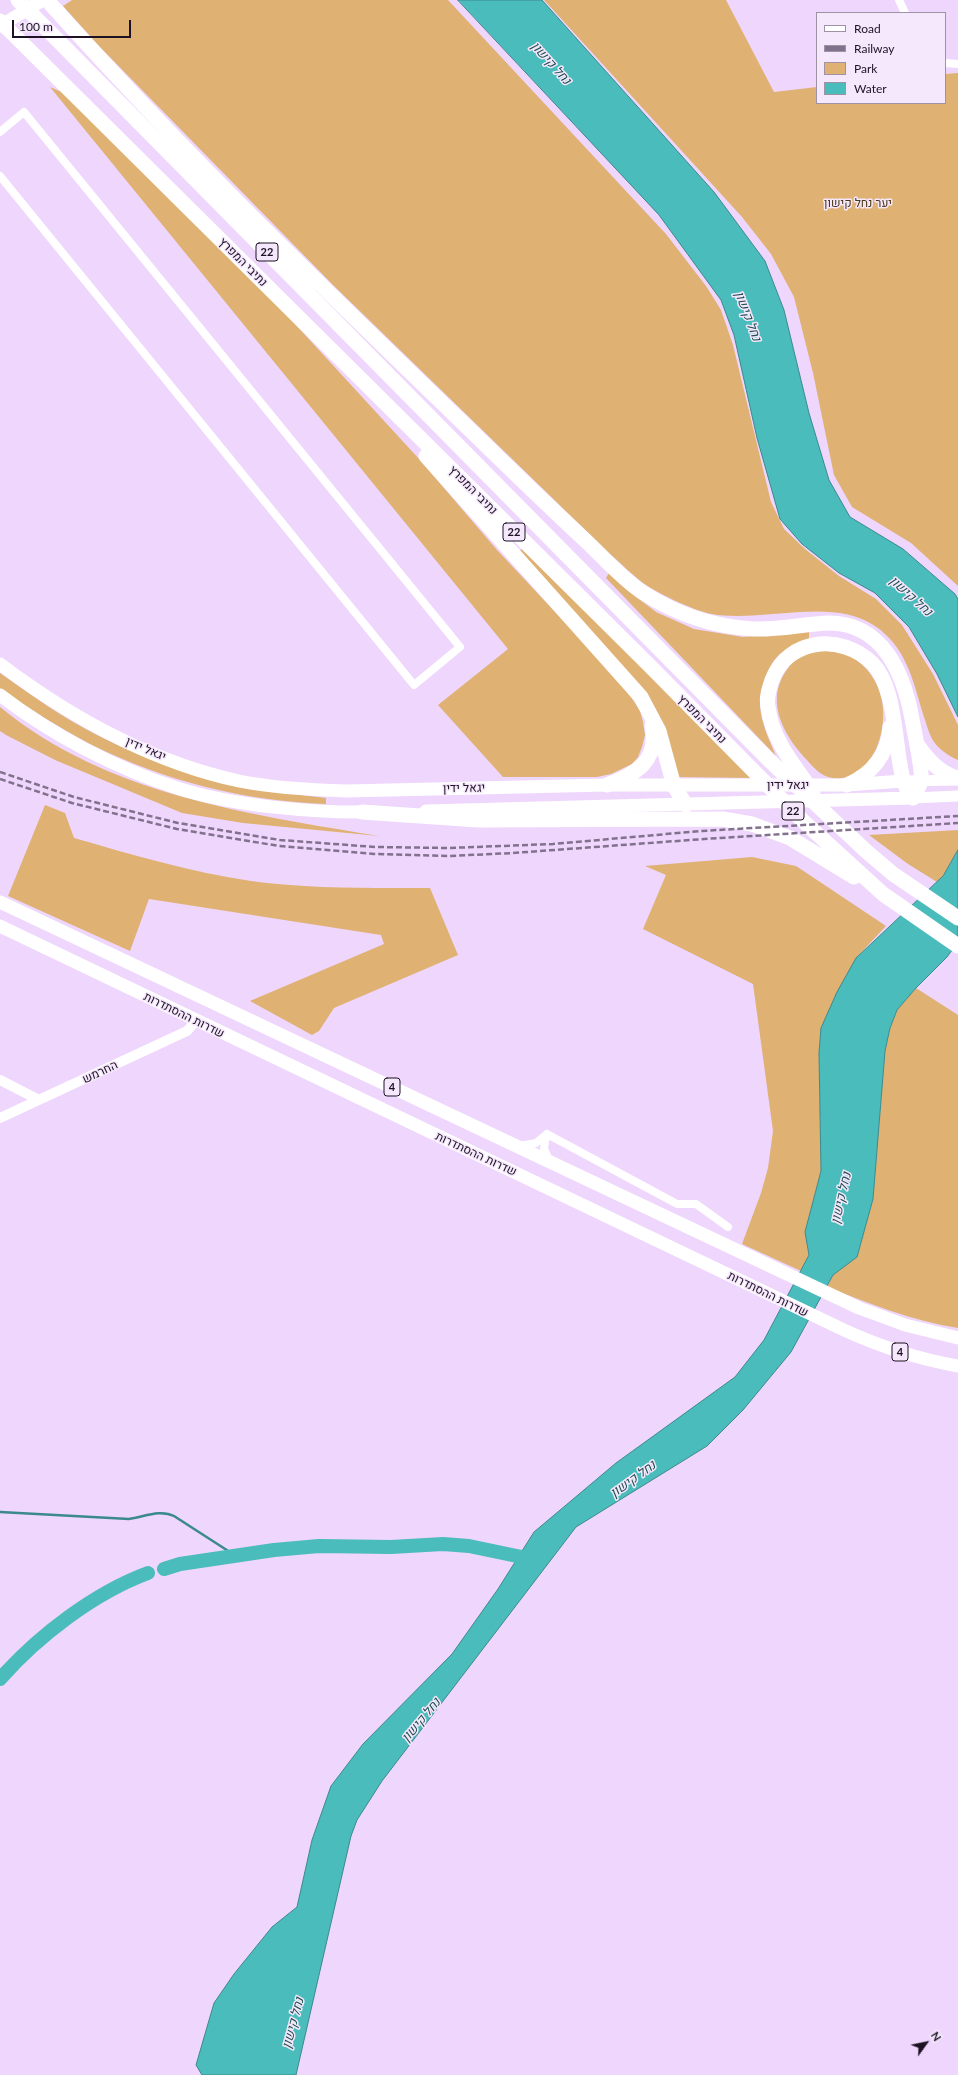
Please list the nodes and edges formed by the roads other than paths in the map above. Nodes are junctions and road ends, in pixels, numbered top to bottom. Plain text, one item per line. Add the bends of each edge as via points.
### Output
1 (18, 0) edge
2 (38, 0) edge
3 (43, 0) edge
4 (48, 0) edge
5 (899, 0) edge
6 (905, 12) edge
7 (0, 21) edge
8 (0, 26) edge
9 (89, 47) junction
10 (946, 63) edge
11 (958, 64) edge
12 (0, 132) edge
13 (0, 176) edge
14 (309, 275) junction
15 (321, 339) junction
16 (516, 503) junction
17 (0, 664) edge
18 (0, 695) edge
19 (890, 704) junction
20 (649, 711) junction
21 (917, 743) junction
22 (958, 779) edge
23 (922, 780) junction
24 (903, 781) junction
25 (607, 785) junction
26 (848, 785) junction
27 (674, 786) junction
28 (958, 796) edge
29 (913, 798) junction
30 (686, 805) junction
31 (362, 812) junction
32 (834, 822) junction
33 (883, 894) junction
34 (0, 902) edge
35 (958, 918) edge
36 (0, 926) edge
37 (958, 946) edge
38 (196, 1021) junction
39 (0, 1080) edge
40 (39, 1100) junction
41 (0, 1118) edge
42 (547, 1134) junction
43 (518, 1147) junction
44 (550, 1162) junction
45 (728, 1227) dead end
46 (958, 1338) edge
47 (958, 1366) edge

1 - 16 highway, נתיבי המפרץ / 22
2 - 9 highway
3 - 8 main road
4 - 9 highway
5 - 6 street
7 - 15 highway, נתיבי המפרץ / 22
9 - 14 highway
10 - 11 street
12 - 13 street via 24,112 460,647 414,684
14 - 16 highway
14 - 21 highway via 556,514 636,588 657,602 682,614 716,625 756,629 830,623 847,625 865,632 890,654 908,696
15 - 20 highway via 628,681
15 - 33 highway, נתיבי המפרץ / 22 via 802,821
16 - 32 highway, נתיבי המפרץ / 22 via 729,721
17 - 25 main road, יגאל ידין via 34,689 116,736 159,755 238,780 290,788 347,791
18 - 31 main road, יגאל ידין via 51,729 99,756 178,788 254,804
19 - 24 highway
19 - 26 highway via 890,729 880,759 864,776
19 - 32 highway via 880,673 872,663 845,646 830,643 813,644 790,654 774,674 768,691 770,720 781,747
20 - 25 highway via 653,736 651,753 646,762 632,775
20 - 27 highway via 659,731
21 - 22 highway via 941,770
21 - 23 highway
22 - 23 main road, יגאל ידין
23 - 24 main road, יגאל ידין
23 - 29 highway
24 - 26 main road, יגאל ידין
24 - 29 highway
25 - 27 main road, יגאל ידין
26 - 27 main road, יגאל ידין
27 - 30 highway
28 - 29 main road, יגאל ידין
29 - 30 main road, יגאל ידין
30 - 31 main road, יגאל ידין
31 - 33 highway via 478,820 707,818 752,824 804,846
32 - 35 highway, נתיבי המפרץ / 22 via 893,874
33 - 37 highway, נתיבי המפרץ / 22
34 - 43 main road, שדרות ההסתדרות / 4
36 - 38 main road, שדרות ההסתדרות / 4
38 - 40 street, החרמש via 187,1031
38 - 47 main road, שדרות ההסתדרות / 4 via 844,1330 895,1351 928,1361
39 - 40 street
40 - 41 street, החרמש
42 - 43 street via 536,1143
42 - 44 street via 544,1149
42 - 45 street via 677,1204 696,1204
43 - 44 main road, שדרות ההסתדרות / 4
44 - 46 main road, שדרות ההסתדרות / 4 via 859,1308 905,1325

